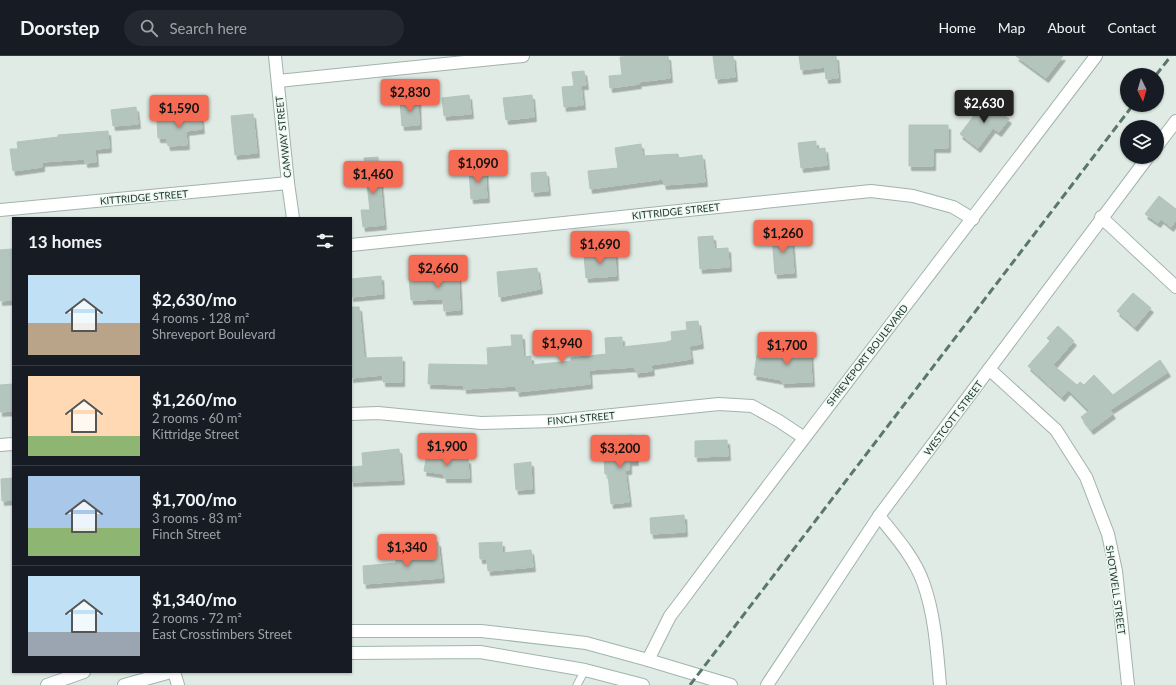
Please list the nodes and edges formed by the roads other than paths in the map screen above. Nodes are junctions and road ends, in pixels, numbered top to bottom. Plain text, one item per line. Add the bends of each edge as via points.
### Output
1 (275, 56) edge
2 (523, 56) edge
3 (1096, 56) edge
4 (278, 81) junction
5 (1176, 121) edge
6 (1164, 137) edge
7 (1143, 164) edge
8 (288, 183) junction
9 (0, 210) edge
10 (293, 217) edge
11 (1102, 218) junction
12 (972, 219) junction
13 (352, 245) edge
14 (1176, 287) edge
15 (989, 369) junction
16 (352, 414) edge
17 (803, 437) junction
18 (12, 444) edge
19 (0, 445) edge
20 (879, 516) junction
21 (352, 631) edge
22 (352, 653) edge
23 (648, 660) junction
24 (586, 670) junction
25 (81, 673) edge
26 (169, 673) edge
27 (173, 673) edge
28 (48, 685) edge
29 (124, 685) edge
30 (178, 685) edge
31 (576, 685) edge
32 (643, 685) edge
33 (731, 685) edge
34 (767, 685) edge
35 (940, 685) edge
36 (1128, 685) edge

1 - 4 street, CAMWAY STREET
2 - 4 street
3 - 12 street, SHREVEPORT BOULEVARD
4 - 8 street, CAMWAY STREET
5 - 6 street
7 - 11 street, WESTCOTT STREET
8 - 9 street, KITTRIDGE STREET
8 - 10 street, CAMWAY STREET
11 - 14 street
11 - 15 street, WESTCOTT STREET
12 - 13 street, KITTRIDGE STREET via 953,207 912,196 871,192
12 - 17 street, SHREVEPORT BOULEVARD
15 - 20 street, WESTCOTT STREET
15 - 36 street, SHOTWELL STREET via 1056,430 1086,477 1108,534 1116,571
16 - 17 street, FINCH STREET via 378,413 495,423 554,421 719,404 752,406
17 - 23 street, SHREVEPORT BOULEVARD via 670,616
18 - 19 street
20 - 34 street, WESTCOTT STREET
20 - 35 street via 906,550 923,582 935,628
21 - 23 street via 482,631 586,644
22 - 24 street via 480,652
23 - 33 street
24 - 31 lane
24 - 32 street
25 - 28 street
26 - 29 street
27 - 30 street

